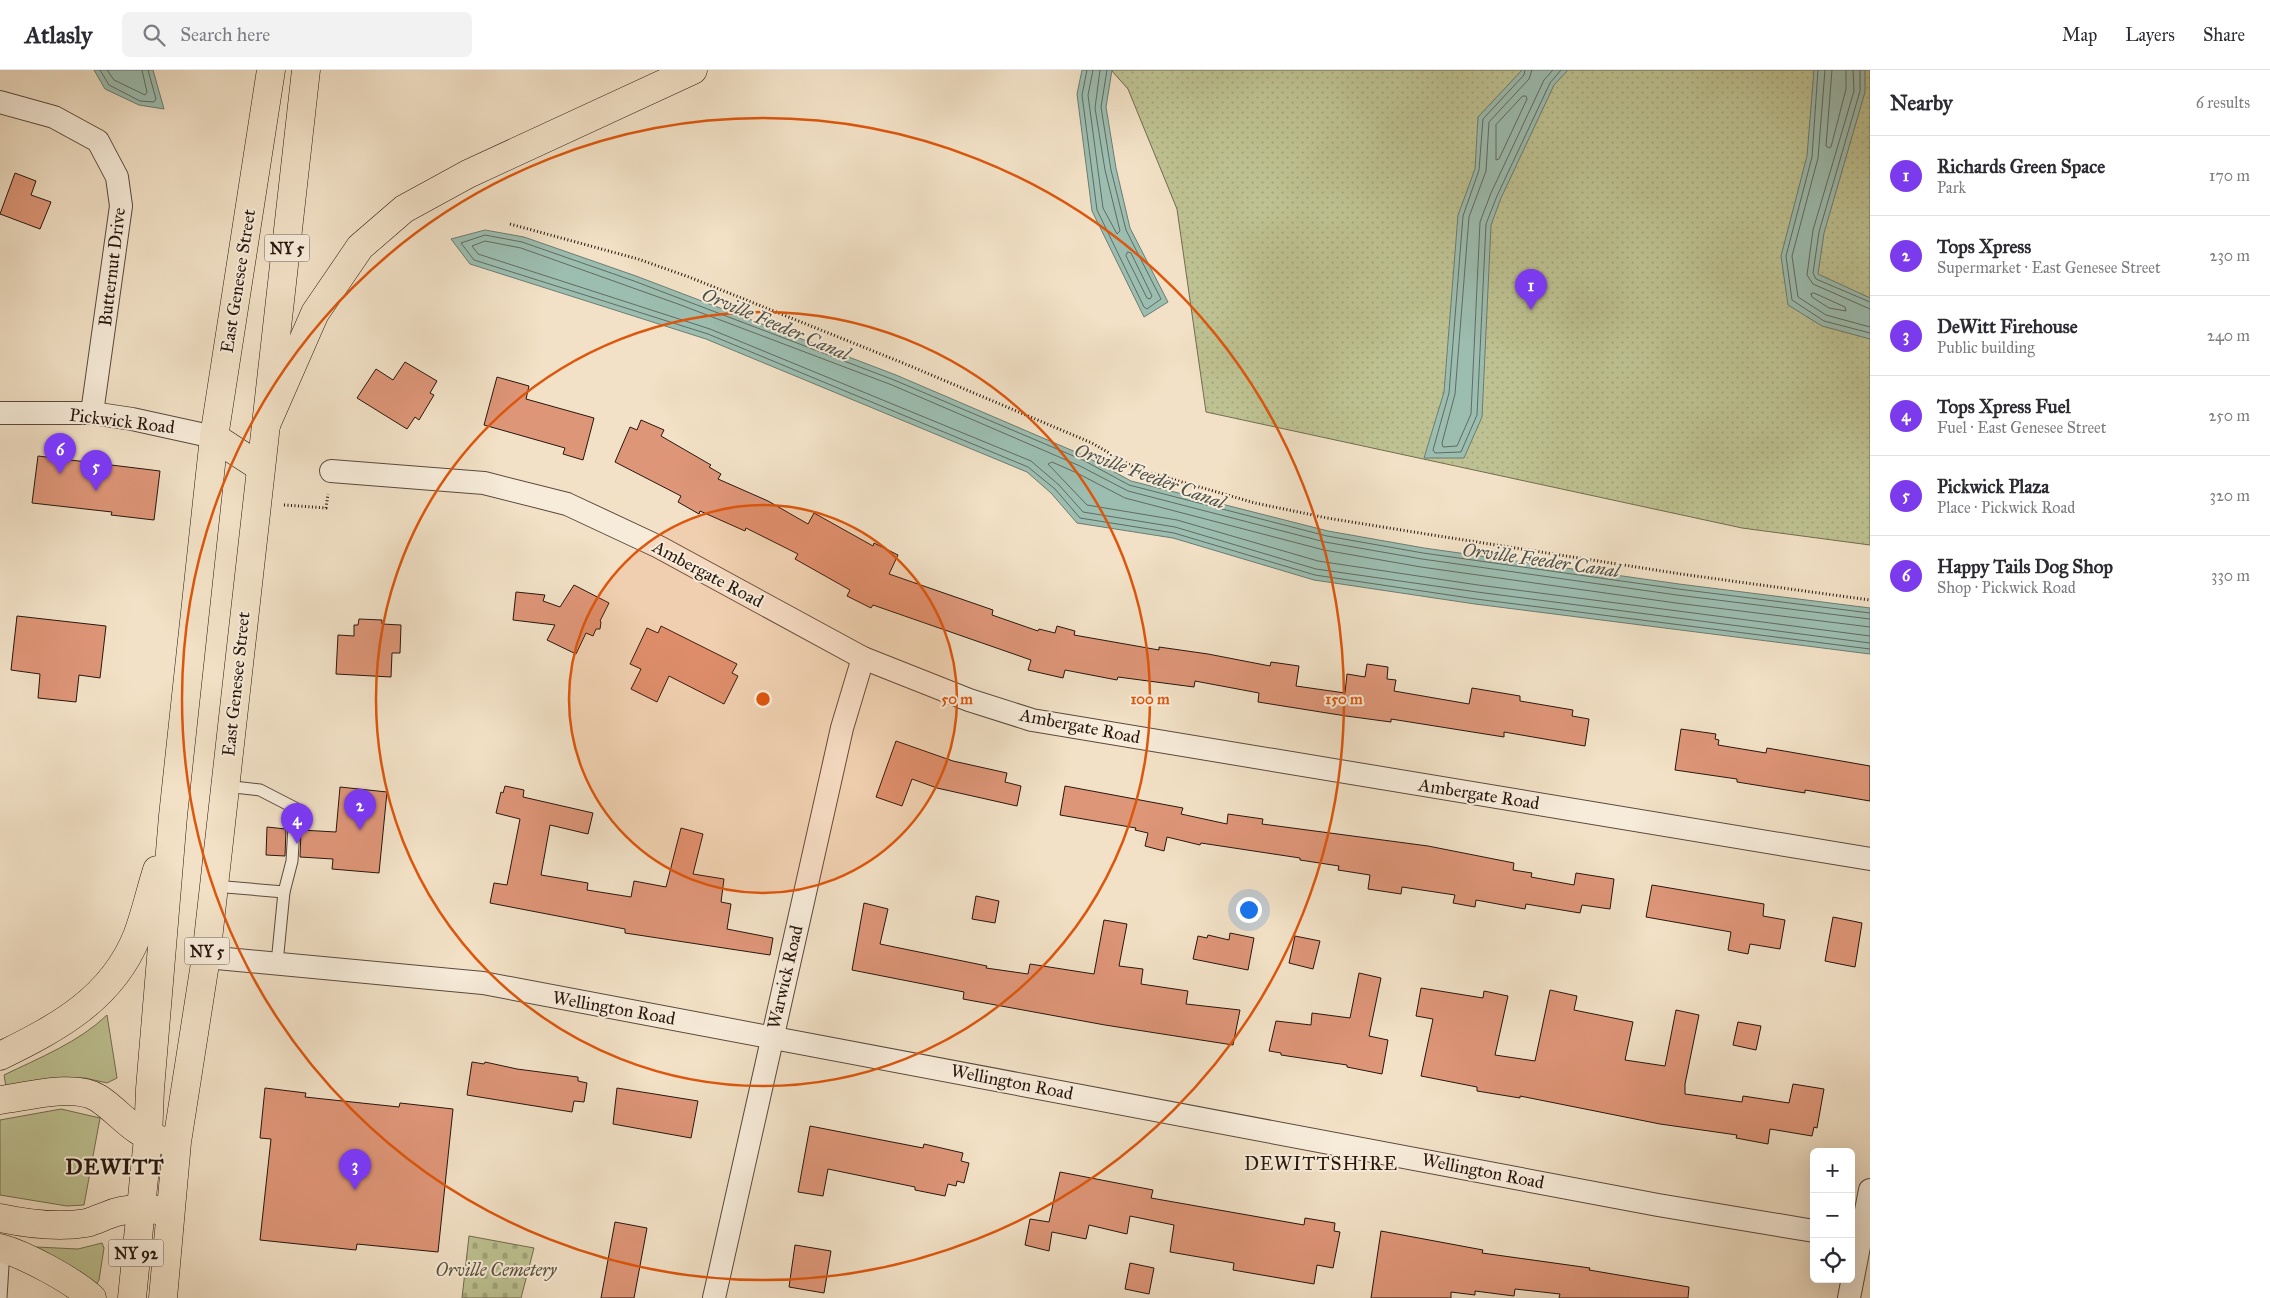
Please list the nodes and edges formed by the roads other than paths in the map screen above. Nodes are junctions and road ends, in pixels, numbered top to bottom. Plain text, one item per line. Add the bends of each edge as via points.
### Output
1 (271, 70) edge
2 (306, 70) edge
3 (693, 70) edge
4 (0, 102) edge
5 (0, 413) edge
6 (92, 414) junction
7 (266, 425) junction
8 (214, 436) junction
9 (260, 467) junction
10 (331, 471) road end
11 (863, 658) junction
12 (224, 786) junction
13 (173, 816) junction
14 (1870, 859) edge
15 (214, 886) junction
16 (284, 892) junction
17 (206, 957) junction
18 (277, 964) junction
19 (771, 1036) junction
20 (0, 1056) edge
21 (0, 1100) edge
22 (148, 1138) junction
23 (177, 1142) junction
24 (1870, 1190) edge
25 (140, 1208) junction
26 (170, 1211) junction
27 (0, 1218) edge
28 (1810, 1230) edge
29 (1856, 1238) edge
30 (2, 1248) edge
31 (1, 1298) edge
32 (92, 1298) edge
33 (132, 1298) edge
34 (163, 1298) edge
35 (714, 1298) edge
36 (1849, 1298) edge

1 - 8 main road, East Genesee Street / NY 5
2 - 7 main road, East Genesee Street / NY 5
3 - 7 main road via 468,174 404,209 360,247 315,313
4 - 6 street, Butternut Drive via 54,117 98,141 117,177 121,206
5 - 6 street, Pickwick Road
6 - 8 street, Pickwick Road via 142,420
7 - 9 main road, East Genesee Street / NY 5
8 - 9 main road
8 - 13 main road, East Genesee Street / NY 5
9 - 12 main road, East Genesee Street / NY 5
10 - 11 street, Ambergate Road via 484,483 567,504 659,547
11 - 14 street, Ambergate Road via 969,700 1032,720
11 - 19 street, Warwick Road via 842,728
12 - 15 main road, East Genesee Street / NY 5
12 - 16 lane via 260,790 295,808 292,861
13 - 20 main road, NY 5 via 137,936 113,977 86,1007 46,1034
13 - 22 main road, East Genesee Street / NY 92
15 - 16 lane
15 - 17 main road, East Genesee Street / NY 5
16 - 18 lane
17 - 18 street, Wellington Road
17 - 23 main road, East Genesee Street / NY 5
18 - 19 street, Wellington Road via 483,984
19 - 28 street, Wellington Road via 1638,1201
19 - 35 street, Warwick Road
21 - 22 main road via 62,1092 85,1093 97,1097
22 - 23 main road
22 - 25 main road, East Genesee Street / NY 92
23 - 26 main road, East Genesee Street / NY 5
24 - 29 street
25 - 26 main road
25 - 27 main road via 72,1225 29,1224
25 - 33 main road, East Genesee Street / NY 92
26 - 34 main road, East Genesee Street / NY 92
29 - 36 street
30 - 31 lane
30 - 32 main road via 47,1270

